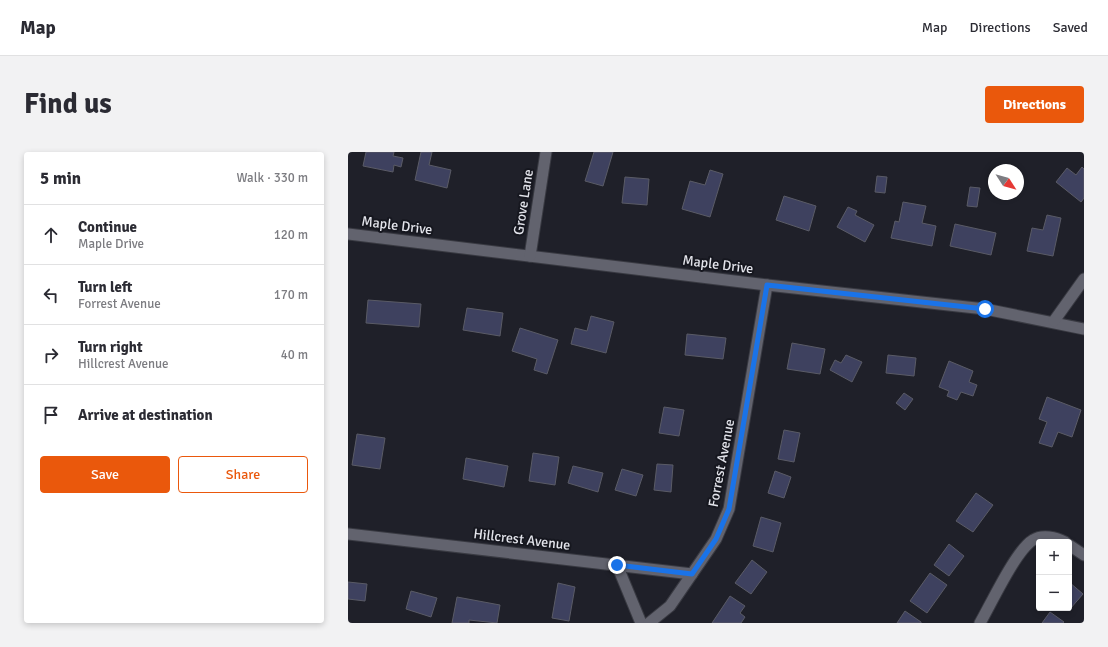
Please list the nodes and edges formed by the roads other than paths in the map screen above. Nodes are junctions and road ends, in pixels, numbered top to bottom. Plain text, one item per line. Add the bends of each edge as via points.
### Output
1 (546, 152) edge
2 (348, 234) edge
3 (530, 256) junction
4 (1084, 279) edge
5 (767, 285) junction
6 (1054, 321) junction
7 (1084, 329) edge
8 (348, 534) edge
9 (1055, 539) edge
10 (1072, 546) edge
11 (1084, 555) edge
12 (617, 565) junction
13 (692, 574) junction
14 (641, 623) edge
15 (649, 623) edge
16 (980, 623) edge

1 - 3 street, Grove Lane
2 - 3 street, Maple Drive
3 - 5 street, Maple Drive
4 - 6 street
5 - 6 street, Maple Drive via 985,309
5 - 13 street, Forrest Avenue via 729,509 716,539
6 - 7 street, Maple Drive
8 - 12 street, Hillcrest Avenue
9 - 16 street via 1041,537 1032,540 1016,560
10 - 11 street
12 - 13 street, Hillcrest Avenue
12 - 14 street
13 - 15 street, Forrest Avenue via 670,606

